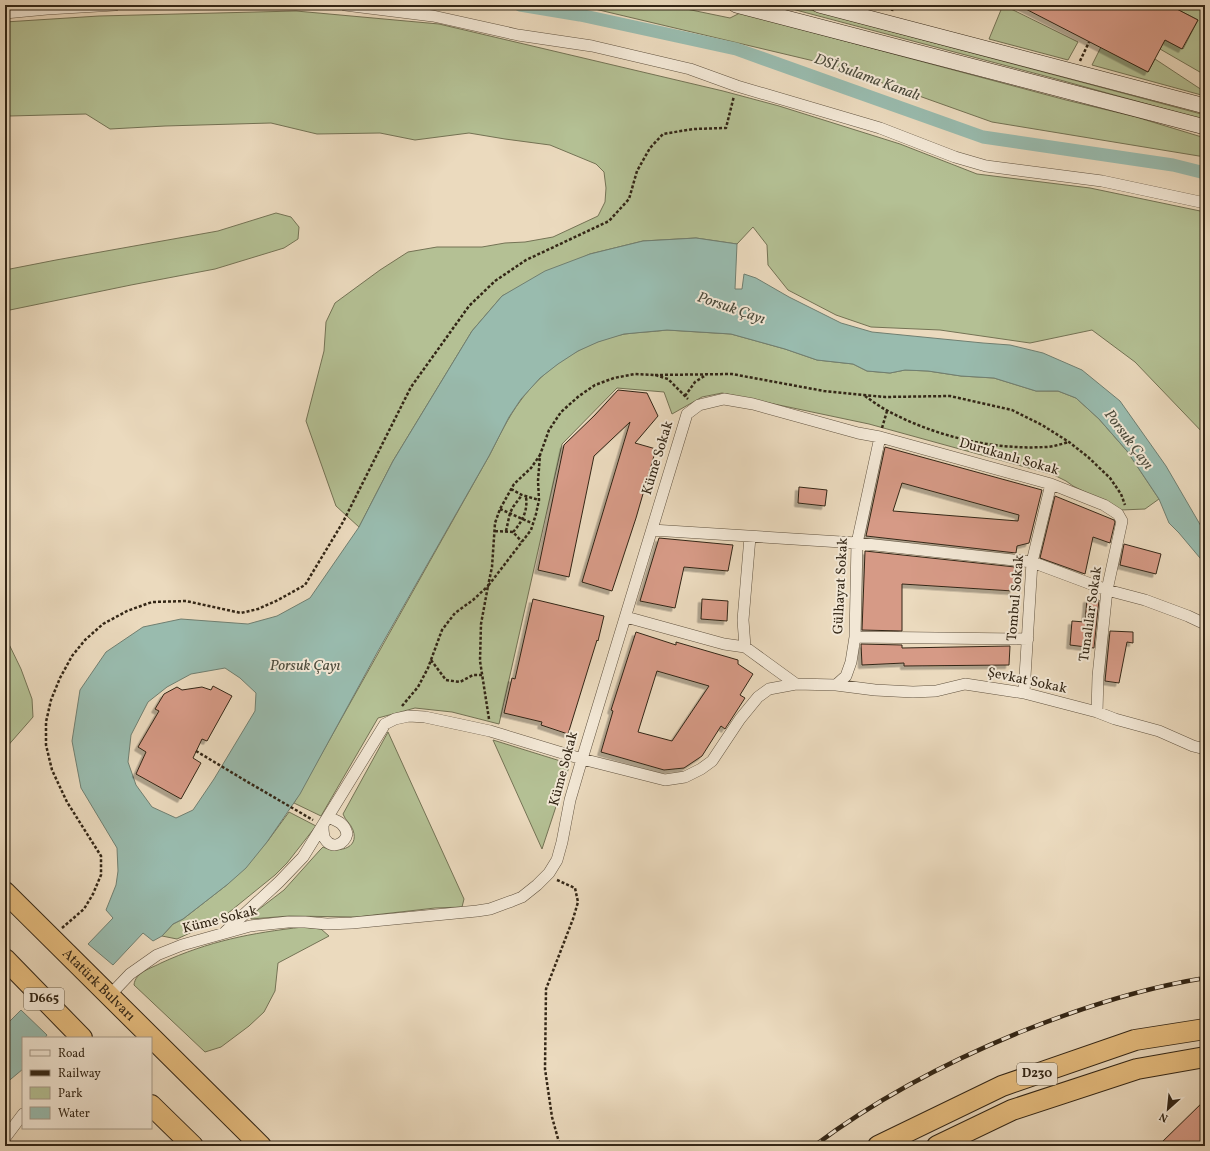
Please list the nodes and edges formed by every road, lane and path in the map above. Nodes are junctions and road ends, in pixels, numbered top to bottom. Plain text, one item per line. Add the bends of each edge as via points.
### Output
1 (115, 5) edge
2 (345, 5) edge
3 (736, 5) edge
4 (819, 5) edge
5 (5, 13) edge
6 (1090, 42) dead end
7 (1078, 65) dead end
8 (737, 86) junction
9 (1205, 106) edge
10 (1205, 127) edge
11 (1205, 203) edge
12 (706, 374) junction
13 (655, 375) junction
14 (864, 395) junction
15 (685, 396) junction
16 (887, 411) junction
17 (687, 414) junction
18 (880, 437) junction
19 (1069, 442) junction
20 (540, 455) junction
21 (1050, 484) junction
22 (511, 489) junction
23 (522, 495) junction
24 (526, 497) junction
25 (539, 500) junction
26 (500, 509) junction
27 (1127, 510) dead end
28 (510, 513) junction
29 (523, 518) junction
30 (1122, 521) joint
31 (534, 524) junction
32 (652, 530) junction
33 (494, 531) junction
34 (506, 531) junction
35 (513, 532) junction
36 (750, 537) junction
37 (522, 542) junction
38 (857, 542) junction
39 (1032, 562) junction
40 (488, 586) junction
41 (1107, 590) junction
42 (626, 617) junction
43 (1205, 624) edge
44 (854, 636) junction
45 (1028, 639) junction
46 (745, 647) junction
47 (430, 660) junction
48 (482, 674) junction
49 (796, 684) junction
50 (836, 685) junction
51 (1024, 693) junction
52 (1097, 712) junction
53 (396, 719) junction
54 (490, 732) junction
55 (1205, 749) edge
56 (196, 751) dead end
57 (582, 759) junction
58 (325, 822) junction
59 (549, 873) junction
60 (5, 892) edge
61 (224, 932) junction
62 (52, 938) junction
63 (5, 959) edge
64 (110, 995) junction
65 (1205, 1029) edge
66 (81, 1037) edge
67 (1205, 1057) edge
68 (152, 1106) edge
69 (22, 1115) edge
70 (5, 1138) edge
71 (193, 1146) edge
72 (261, 1146) edge
73 (560, 1146) edge
74 (878, 1146) edge
75 (937, 1146) edge

1 - 5 street
2 - 8 street via 433,16 518,35 592,46 690,70
3 - 10 street
4 - 9 street
6 - 7 path
8 - 11 street via 880,128 986,166 1102,181
8 - 62 path via 726,128 663,134 650,148 637,171 629,198 609,221 526,260 495,281 469,306 411,387 343,522 305,585 258,609 241,613 186,601 152,602 127,611 103,624 72,656 51,700 46,722 46,745 52,770 100,856 101,875 84,909
12 - 13 path
12 - 14 path via 732,374 824,391
12 - 15 path via 695,382
13 - 15 path via 668,378
13 - 20 path via 635,374 614,378 595,385 579,396 561,412 549,430
14 - 16 path
14 - 19 path via 950,396 987,404 1012,410
15 - 17 path via 689,401
16 - 18 path
16 - 19 path via 926,428 987,444 1046,447
17 - 18 street, Küme Sokak via 699,406 724,398
17 - 32 street, Küme Sokak
18 - 21 street, Durukanlı Sokak
18 - 38 street, Gülhayat Sokak
19 - 27 path via 1110,478 1121,494
20 - 22 path
20 - 25 path
21 - 30 street, Durukanlı Sokak via 1104,505 1118,514
21 - 39 street, Tombul Sokak
22 - 23 path
22 - 26 path
23 - 24 path
23 - 28 path
24 - 25 path
24 - 29 path
25 - 31 path
26 - 28 path
26 - 33 path
28 - 29 path
28 - 34 path
29 - 31 path
29 - 35 path
30 - 41 street, Tunalılar Sokak
31 - 37 path
32 - 36 street
32 - 42 street, Küme Sokak
33 - 34 path
33 - 40 path
34 - 35 path
35 - 37 path
36 - 38 street
36 - 46 street via 744,620
37 - 40 path
38 - 39 street
38 - 44 street, Gülhayat Sokak
39 - 41 street
39 - 45 street, Tombul Sokak
40 - 47 path via 455,613 442,630
40 - 48 path via 482,624
41 - 43 street via 1145,600
41 - 52 street, Tunalılar Sokak
42 - 46 street via 724,644
42 - 57 street, Küme Sokak
44 - 45 street
44 - 50 street, Gülhayat Sokak via 852,662 846,676
45 - 51 street, Tombul Sokak
46 - 49 street
47 - 48 path via 446,680 460,682 473,675
47 - 53 path via 418,687 404,703
48 - 54 path
49 - 50 street, Şevkat Sokak
49 - 57 street, Şevkat Sokak via 769,689 758,697 740,718 712,761 685,777 665,780
50 - 51 street, Şevkat Sokak via 913,692 936,691 966,684
51 - 52 street, Şevkat Sokak
52 - 55 street, Şevkat Sokak via 1159,731
53 - 54 street, Şevkat Sokak via 409,716 425,717
53 - 58 street via 385,724
54 - 57 street, Şevkat Sokak
56 - 58 path via 298,812
57 - 59 street, Küme Sokak via 557,860
58 - 61 street via 303,857
59 - 61 street, Küme Sokak via 522,897 477,912 352,923 288,922
59 - 73 path via 553,879 575,888 578,902 546,989 545,1069 552,1117
60 - 62 highway, Atatürk Bulvarı
61 - 64 street, Küme Sokak via 157,955 130,974
62 - 64 highway, Atatürk Bulvarı
63 - 66 highway, D665
64 - 72 highway, Atatürk Bulvarı
65 - 74 highway, D230 via 1135,1040 1002,1086
67 - 75 highway, D230 via 1137,1069 1012,1110
68 - 71 highway
69 - 70 street

